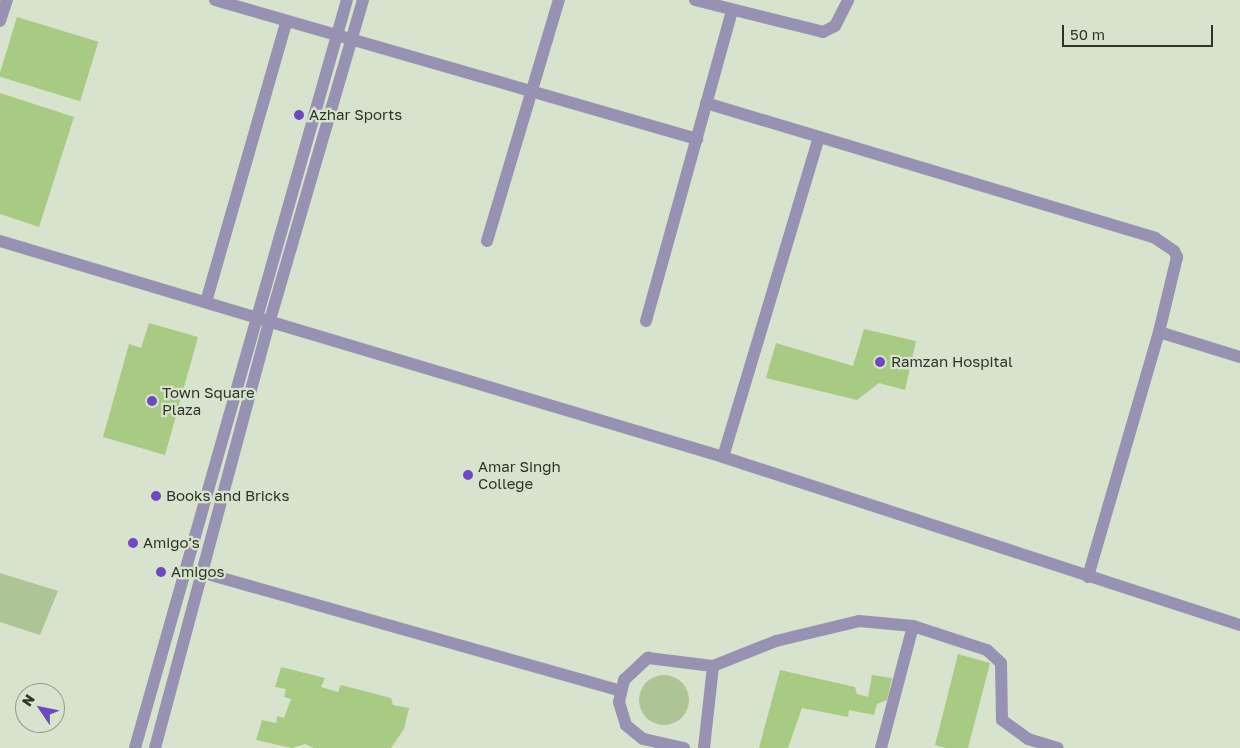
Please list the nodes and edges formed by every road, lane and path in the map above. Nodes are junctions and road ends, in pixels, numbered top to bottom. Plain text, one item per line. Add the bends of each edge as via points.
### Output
1 (7, 0) edge
2 (215, 0) edge
3 (347, 0) edge
4 (364, 0) edge
5 (559, 0) edge
6 (695, 0) edge
7 (848, 0) edge
8 (732, 11) junction
9 (0, 21) edge
10 (286, 23) junction
11 (337, 39) junction
12 (351, 42) junction
13 (531, 93) junction
14 (706, 103) junction
15 (819, 137) junction
16 (696, 139) junction
17 (0, 241) edge
18 (487, 242) dead end
19 (206, 302) junction
20 (255, 315) junction
21 (270, 320) junction
22 (646, 321) dead end
23 (1159, 332) junction
24 (1240, 357) edge
25 (723, 457) junction
26 (186, 568) junction
27 (203, 572) junction
28 (1088, 577) junction
29 (1240, 624) edge
30 (914, 626) junction
31 (713, 666) junction
32 (620, 691) junction
33 (135, 748) edge
34 (155, 748) edge
35 (684, 748) edge
36 (704, 748) edge
37 (881, 748) edge
38 (1058, 748) edge

1 - 9 street
2 - 10 street
3 - 11 street
4 - 12 street
5 - 13 street
6 - 8 street
7 - 8 street via 835,26 823,32
8 - 14 street
10 - 11 street
10 - 19 street
11 - 12 street
11 - 20 street
12 - 13 street
12 - 21 street
13 - 16 street
13 - 18 street
14 - 15 street
14 - 16 street
15 - 23 street via 1163,241 1177,257
15 - 25 street
16 - 22 street
17 - 19 street
19 - 20 street
20 - 21 street
20 - 26 street
21 - 25 street
21 - 27 street
23 - 24 street
23 - 28 street
25 - 28 street
26 - 27 street
26 - 33 street
27 - 32 street
27 - 34 street
28 - 29 street
30 - 31 street via 867,622 835,626 776,641
30 - 37 street
30 - 38 street via 976,644 995,655 1003,676 1002,720 1028,739
31 - 32 street via 648,658 630,670
31 - 36 street
32 - 35 street via 621,714 634,733 656,744

